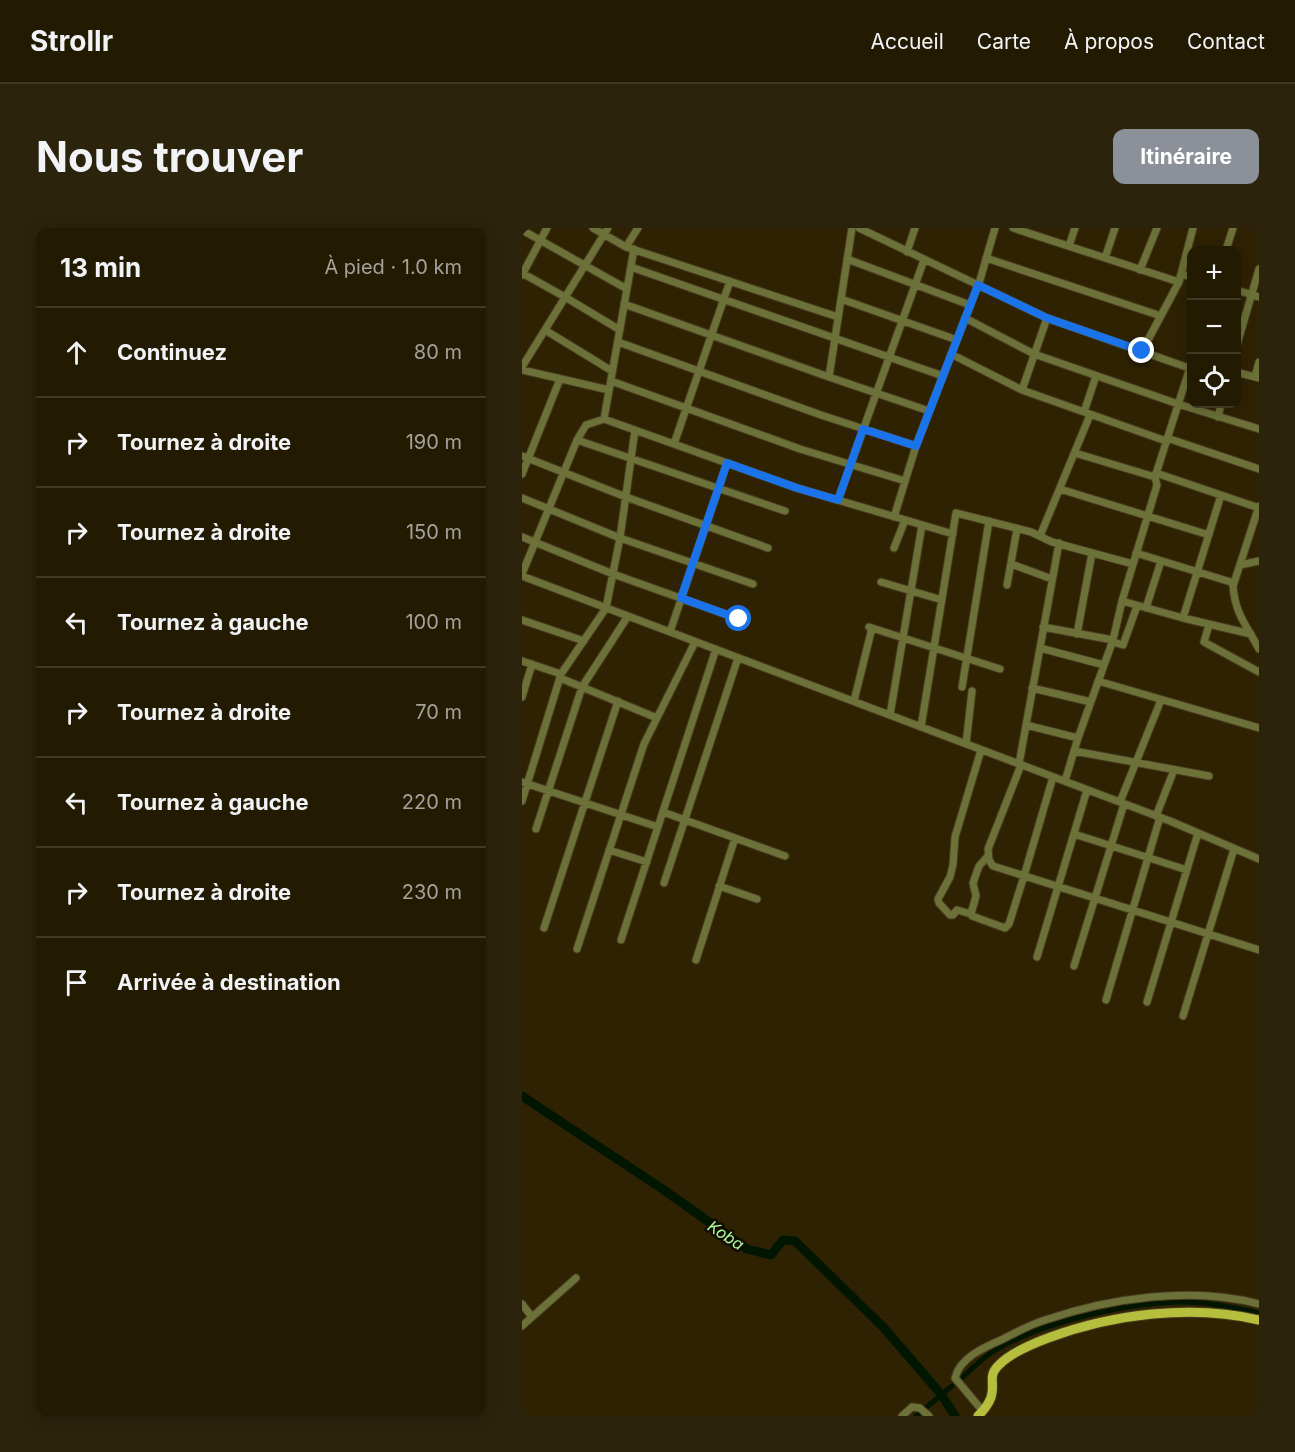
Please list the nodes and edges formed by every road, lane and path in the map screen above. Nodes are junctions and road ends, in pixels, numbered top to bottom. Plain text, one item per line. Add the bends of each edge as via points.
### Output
1 (548, 228) edge
2 (593, 228) edge
3 (638, 228) edge
4 (852, 228) edge
5 (859, 228) edge
6 (915, 228) edge
7 (995, 228) edge
8 (1013, 228) edge
9 (1075, 228) edge
10 (1115, 228) edge
11 (1156, 228) edge
12 (1193, 228) edge
13 (1233, 228) edge
14 (522, 230) edge
15 (606, 231) edge
16 (874, 231) edge
17 (541, 240) junction
18 (1069, 246) junction
19 (1227, 246) edge
20 (630, 248) junction
21 (908, 252) junction
22 (986, 258) junction
23 (1105, 258) junction
24 (847, 259) junction
25 (924, 260) junction
26 (585, 265) junction
27 (631, 267) junction
28 (1259, 269) edge
29 (1140, 270) junction
30 (522, 274) edge
31 (1181, 274) junction
32 (1187, 276) edge
33 (730, 281) junction
34 (1179, 282) junction
35 (915, 284) junction
36 (978, 285) junction
37 (627, 289) junction
38 (1241, 292) edge
39 (1251, 295) junction
40 (565, 297) junction
41 (1259, 297) edge
42 (724, 299) junction
43 (841, 299) junction
44 (624, 304) junction
45 (970, 305) junction
46 (1161, 316) junction
47 (838, 318) junction
48 (965, 318) junction
49 (1047, 318) junction
50 (902, 320) junction
51 (545, 330) junction
52 (620, 330) junction
53 (1241, 330) edge
54 (712, 335) junction
55 (835, 337) junction
56 (957, 340) junction
57 (618, 342) junction
58 (1142, 351) junction
59 (951, 354) junction
60 (1034, 354) junction
61 (889, 357) junction
62 (1259, 362) edge
63 (1187, 363) edge
64 (522, 368) edge
65 (612, 371) junction
66 (699, 371) junction
67 (1241, 373) edge
68 (1187, 374) edge
69 (943, 376) junction
70 (1096, 376) junction
71 (829, 377) junction
72 (1257, 377) edge
73 (560, 379) junction
74 (611, 381) junction
75 (609, 390) junction
76 (1022, 390) junction
77 (876, 393) junction
78 (1178, 404) junction
79 (686, 408) junction
80 (1220, 408) edge
81 (929, 411) junction
82 (1087, 413) junction
83 (1218, 417) junction
84 (604, 419) junction
85 (863, 429) junction
86 (1259, 429) edge
87 (635, 430) junction
88 (1167, 439) junction
89 (577, 440) junction
90 (674, 444) junction
91 (916, 446) junction
92 (1075, 453) junction
93 (525, 457) edge
94 (631, 459) junction
95 (727, 463) junction
96 (851, 464) junction
97 (1259, 469) edge
98 (564, 472) junction
99 (522, 474) edge
100 (1156, 475) junction
101 (905, 481) junction
102 (719, 489) junction
103 (1060, 489) junction
104 (1221, 495) junction
105 (626, 497) junction
106 (522, 498) edge
107 (838, 500) junction
108 (1259, 507) edge
109 (549, 509) junction
110 (785, 511) dead end
111 (1148, 516) junction
112 (894, 517) junction
113 (905, 520) junction
114 (988, 521) junction
115 (922, 525) junction
116 (706, 526) junction
117 (1017, 529) junction
118 (953, 534) junction
119 (1209, 535) junction
120 (1250, 535) junction
121 (1041, 536) junction
122 (522, 537) edge
123 (620, 538) junction
124 (1259, 538) edge
125 (535, 543) junction
126 (1059, 543) junction
127 (768, 548) dead end
128 (894, 548) dead end
129 (1092, 553) junction
130 (1136, 553) junction
131 (1161, 561) junction
132 (1259, 561) edge
133 (693, 563) junction
134 (1011, 564) junction
135 (1133, 564) junction
136 (1240, 565) junction
137 (1197, 572) junction
138 (613, 574) junction
139 (522, 575) edge
140 (1052, 579) junction
141 (881, 582) dead end
142 (1234, 583) junction
143 (753, 584) dead end
144 (1007, 585) dead end
145 (911, 591) junction
146 (681, 598) junction
147 (942, 600) junction
148 (1122, 601) junction
149 (1137, 606) junction
150 (606, 608) junction
151 (1146, 608) junction
152 (628, 616) junction
153 (1183, 618) junction
154 (739, 619) dead end
155 (522, 620) edge
156 (1209, 624) junction
157 (1043, 627) junction
158 (670, 632) junction
159 (1077, 633) junction
160 (903, 638) junction
161 (1255, 638) edge
162 (584, 640) junction
163 (1113, 641) junction
164 (695, 642) junction
165 (934, 648) junction
166 (1040, 648) junction
167 (716, 650) junction
168 (1259, 650) edge
169 (738, 658) junction
170 (966, 658) junction
171 (522, 661) edge
172 (532, 664) junction
173 (1104, 665) junction
174 (1000, 669) dead end
175 (1259, 672) edge
176 (561, 676) junction
177 (1098, 681) junction
178 (582, 687) junction
179 (962, 687) dead end
180 (1032, 688) junction
181 (972, 691) dead end
182 (522, 697) edge
183 (1161, 700) junction
184 (618, 701) junction
185 (854, 701) junction
186 (1091, 702) junction
187 (890, 715) junction
188 (657, 718) junction
189 (1026, 725) junction
190 (921, 727) junction
191 (1259, 728) edge
192 (1078, 738) junction
193 (966, 744) junction
194 (981, 750) junction
195 (1074, 752) junction
196 (1136, 763) junction
197 (1020, 764) junction
198 (1174, 770) junction
199 (1209, 776) dead end
200 (1053, 777) junction
201 (1065, 781) junction
202 (525, 783) edge
203 (1087, 790) junction
204 (549, 791) junction
205 (522, 801) edge
206 (585, 803) junction
207 (1122, 803) junction
208 (663, 812) junction
209 (621, 815) junction
210 (1158, 817) junction
211 (685, 819) junction
212 (658, 827) junction
213 (536, 829) dead end
214 (1198, 833) junction
215 (1074, 834) junction
216 (735, 838) junction
217 (1111, 846) junction
218 (1234, 849) junction
219 (609, 850) junction
220 (785, 856) dead end
221 (988, 856) junction
222 (1148, 858) junction
223 (1259, 858) edge
224 (647, 862) junction
225 (1187, 870) junction
226 (1024, 876) junction
227 (664, 883) dead end
228 (719, 886) junction
229 (1058, 887) junction
230 (1095, 898) junction
231 (758, 899) dead end
232 (1132, 910) junction
233 (971, 914) junction
234 (1171, 922) junction
235 (544, 928) dead end
236 (1208, 934) junction
237 (621, 940) dead end
238 (577, 949) dead end
239 (1259, 950) edge
240 (1037, 957) dead end
241 (696, 960) dead end
242 (1074, 966) dead end
243 (1106, 1000) dead end
244 (1147, 1002) dead end
245 (1183, 1016) dead end
246 (576, 1278) dead end
247 (522, 1304) edge
248 (1259, 1304) edge
249 (532, 1317) junction
250 (1259, 1320) edge
251 (522, 1326) edge
252 (928, 1415) edge
253 (979, 1415) edge
254 (903, 1416) edge

1 - 17 street
2 - 15 street
3 - 20 street
4 - 24 street
5 - 16 street
6 - 21 street
7 - 22 street
8 - 18 street
9 - 18 street
10 - 23 street
11 - 29 street
12 - 31 street
13 - 19 street
14 - 17 street
15 - 20 street
15 - 26 street
16 - 21 street
17 - 26 street
17 - 30 street
18 - 23 street
20 - 27 street
20 - 33 street
21 - 25 street
22 - 36 street
22 - 46 street
23 - 29 street
24 - 35 street
24 - 43 street
25 - 35 street
25 - 36 street
26 - 37 street
26 - 40 street
27 - 37 street
27 - 42 street
28 - 39 street
29 - 34 street
30 - 40 street
31 - 32 street
31 - 34 street
33 - 42 street
33 - 47 street
34 - 46 street
35 - 45 street
35 - 50 street
36 - 45 street
36 - 49 street
37 - 44 street
38 - 39 street
39 - 41 street
39 - 53 street
40 - 51 street
40 - 52 street
42 - 54 street
42 - 55 street
43 - 47 street
43 - 50 street
44 - 52 street
44 - 54 street
45 - 48 street
46 - 58 street
47 - 55 street
48 - 56 street
48 - 60 street
49 - 58 street
49 - 60 street
50 - 56 street
50 - 61 street
51 - 64 street
51 - 65 street
52 - 57 street
54 - 66 street
54 - 71 street
55 - 61 street
55 - 71 street
56 - 59 street
57 - 65 street
57 - 66 street
58 - 63 street
59 - 69 street
59 - 76 street
60 - 70 street
60 - 76 street
61 - 69 street
61 - 77 street
62 - 72 street
64 - 73 street
65 - 74 street
66 - 79 street
66 - 85 street
67 - 72 street
68 - 78 street
69 - 81 street
70 - 78 street
70 - 82 street
71 - 77 street
73 - 75 street
73 - 93 street
74 - 75 street
74 - 79 street
75 - 84 street
76 - 82 street
77 - 81 street
77 - 85 street
78 - 83 street
78 - 88 street
79 - 90 street
79 - 96 street
80 - 83 street
81 - 91 street
82 - 88 street
82 - 92 street
83 - 86 street
84 - 87 street
84 - 89 street via 586,425
85 - 91 street
85 - 96 street
87 - 90 street
87 - 94 street
88 - 97 street
88 - 100 street
89 - 94 street
89 - 98 street
90 - 95 street
91 - 101 street
92 - 100 street
92 - 103 street
93 - 98 street
93 - 99 street
94 - 102 street
94 - 105 street
95 - 102 street
95 - 107 street
96 - 101 street
96 - 107 street
98 - 105 street
98 - 109 street
100 - 104 street
100 - 111 street
101 - 112 street
102 - 110 street
102 - 116 street
103 - 111 street
103 - 121 street
104 - 108 street
104 - 119 street
105 - 116 street
105 - 123 street
106 - 109 street
107 - 112 street
108 - 120 street
109 - 123 street
109 - 125 street
111 - 119 street
111 - 130 street
112 - 113 street
113 - 115 street
113 - 128 street
114 - 117 street
114 - 118 street via 956,513
114 - 170 street
115 - 118 street
115 - 145 street
116 - 127 street
116 - 133 street
117 - 121 street
117 - 134 street
118 - 147 street
119 - 137 street
120 - 124 street
120 - 136 street
121 - 126 street
122 - 125 street
123 - 133 street
123 - 138 street
125 - 138 street
125 - 139 street
126 - 129 street
126 - 140 street
129 - 135 street
129 - 159 street
130 - 131 street
130 - 135 street
131 - 137 street
131 - 151 street
132 - 136 street
133 - 143 street
133 - 146 street
134 - 140 street
134 - 144 street
135 - 148 street
136 - 142 street
137 - 142 street
137 - 153 street
138 - 146 street
138 - 150 street
139 - 150 street
140 - 157 street
141 - 145 street
142 - 161 street via 1238,614
145 - 147 street
145 - 160 street
146 - 154 street
146 - 158 street
147 - 165 street
148 - 149 street
148 - 163 street
149 - 151 street
149 - 163 street via 1123,645
150 - 152 street
150 - 162 street
151 - 153 street
152 - 158 street
152 - 178 street
153 - 156 street
155 - 162 street
156 - 161 street
156 - 175 street via 1204,642
157 - 159 street
157 - 166 street
158 - 164 street
159 - 163 street
160 - 165 street
160 - 185 street via 871,628
160 - 187 street
161 - 168 street
162 - 176 street
163 - 173 street
164 - 167 street
164 - 188 street
165 - 170 street
165 - 190 street
166 - 173 street
166 - 180 street
167 - 169 street
167 - 208 street
169 - 185 street
169 - 211 street
170 - 174 street
170 - 179 street
171 - 172 street
172 - 176 street
172 - 182 street
173 - 177 street
176 - 178 street
176 - 202 street
177 - 183 street
177 - 186 street
178 - 184 street
178 - 204 street
180 - 186 street
180 - 189 street
181 - 193 street
183 - 191 street
183 - 196 street
184 - 188 street
184 - 206 street
185 - 187 street
186 - 192 street
187 - 190 street
188 - 209 street via 644,744
189 - 192 street
189 - 197 street
190 - 193 street
192 - 195 street
193 - 194 street
194 - 197 street
194 - 233 street via 955,837 950,877 938,899 950,915 957,910
195 - 196 street
195 - 201 street
196 - 198 street
196 - 207 street
197 - 200 street
197 - 221 street
198 - 199 street
198 - 210 street
200 - 201 street
200 - 226 street
201 - 203 street
202 - 204 street
202 - 205 street
203 - 207 street
203 - 215 street
204 - 206 street
204 - 213 street
206 - 209 street
206 - 235 street
207 - 210 street
207 - 217 street
208 - 211 street
208 - 212 street
209 - 212 street
209 - 219 street
210 - 214 street
210 - 222 street
211 - 216 street
211 - 227 street
212 - 224 street
214 - 218 street
214 - 225 street
215 - 217 street
215 - 229 street
216 - 220 street
216 - 228 street
217 - 222 street
217 - 230 street
218 - 223 street
218 - 236 street
219 - 224 street
219 - 238 street
221 - 226 street via 993,866
221 - 233 street via 979,866 973,884 976,896
222 - 225 street
222 - 232 street
224 - 237 street
225 - 234 street
226 - 229 street
226 - 233 street via 1008,927
228 - 231 street
228 - 241 street
229 - 230 street
229 - 240 street
230 - 232 street
230 - 242 street
232 - 234 street
232 - 243 street
234 - 236 street
234 - 244 street
236 - 239 street
236 - 245 street
246 - 249 street
247 - 249 street
248 - 253 street via 1181,1295 1091,1306 1043,1320 975,1352 956,1374 954,1378 981,1409
249 - 251 street
250 - 253 main road via 1190,1312 1139,1316 1076,1328 1005,1360 993,1372 992,1394
252 - 254 street via 912,1407

